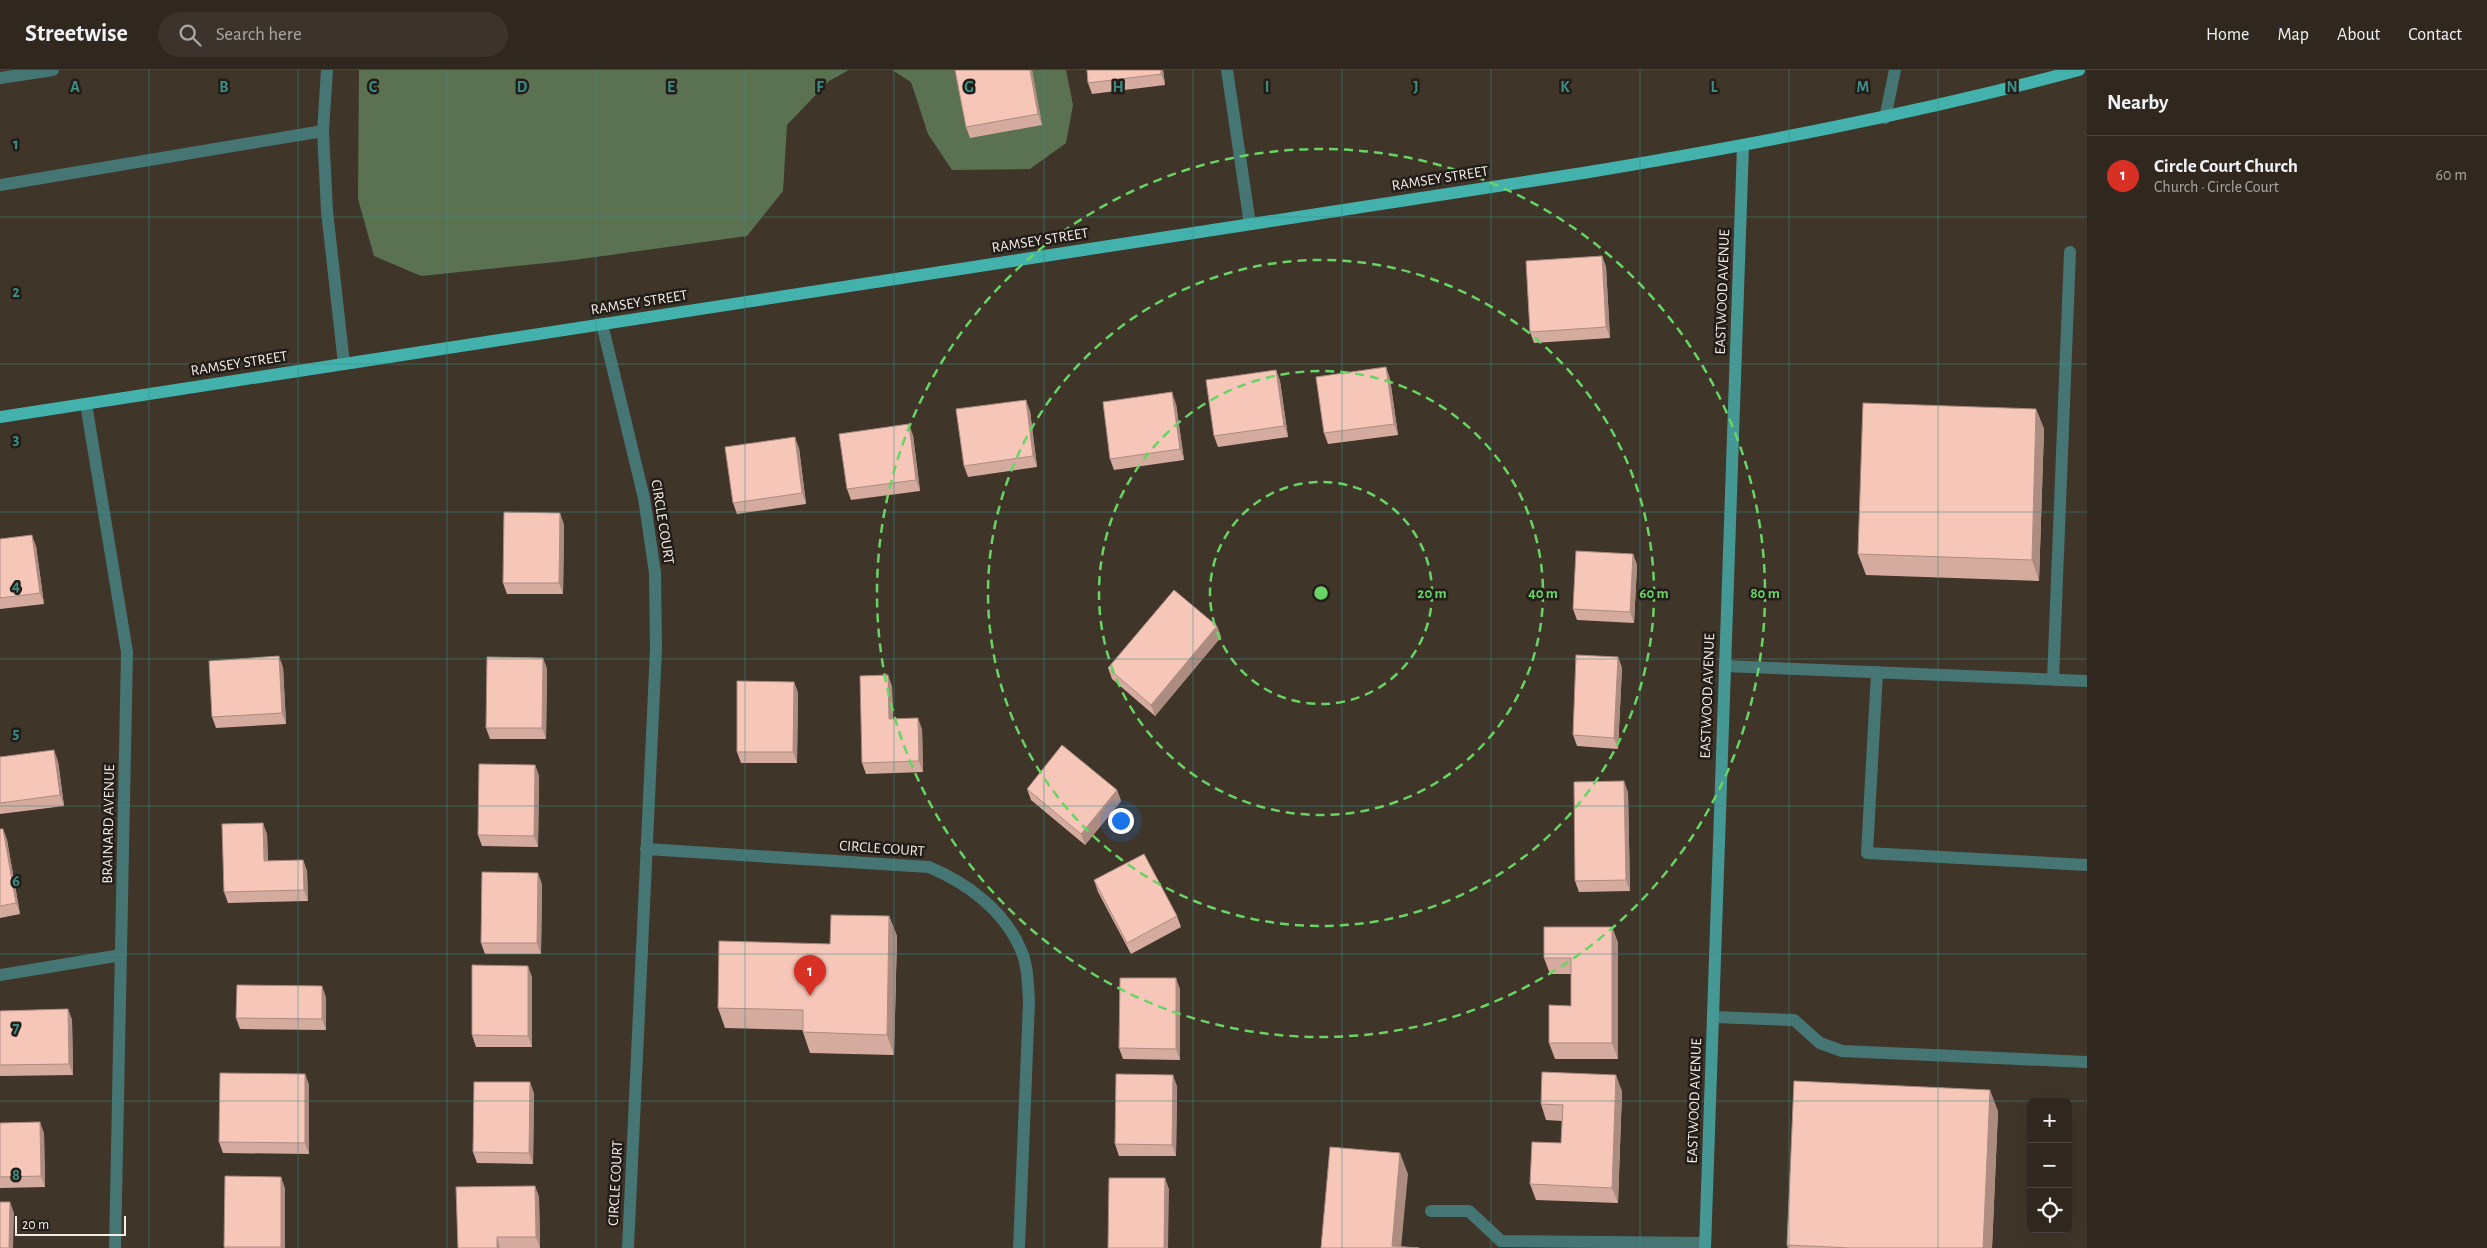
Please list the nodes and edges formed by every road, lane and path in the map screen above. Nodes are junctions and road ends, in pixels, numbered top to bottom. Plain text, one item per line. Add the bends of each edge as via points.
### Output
1 (53, 70) edge
2 (327, 70) edge
3 (1227, 70) edge
4 (1895, 70) edge
5 (2079, 70) edge
6 (0, 78) edge
7 (1886, 118) junction
8 (324, 131) junction
9 (1743, 146) junction
10 (0, 185) edge
11 (1250, 224) junction
12 (2070, 252) dead end
13 (602, 324) junction
14 (344, 364) junction
15 (86, 404) junction
16 (0, 417) edge
17 (1725, 666) junction
18 (1876, 672) junction
19 (2053, 680) junction
20 (2087, 681) edge
21 (646, 849) junction
22 (2087, 865) edge
23 (121, 955) junction
24 (0, 975) edge
25 (1713, 1018) junction
26 (2087, 1062) edge
27 (1431, 1211) dead end
28 (1705, 1245) edge
29 (115, 1248) edge
30 (628, 1248) edge
31 (1019, 1248) edge

1 - 6 street
2 - 8 street
3 - 11 street
4 - 7 street
5 - 7 main road, RAMSEY STREET
7 - 9 main road, RAMSEY STREET
8 - 10 street
8 - 14 street via 327,211
9 - 11 main road, RAMSEY STREET
9 - 17 street, EASTWOOD AVENUE
11 - 13 main road, RAMSEY STREET
12 - 19 street
13 - 14 main road, RAMSEY STREET
13 - 21 street, CIRCLE COURT via 644,498 655,573 656,649
14 - 15 main road, RAMSEY STREET
15 - 16 main road, RAMSEY STREET
15 - 23 street, BRAINARD AVENUE via 128,652
17 - 18 street
17 - 25 street, EASTWOOD AVENUE
18 - 19 street
18 - 22 street via 1866,853
19 - 20 street
21 - 30 street, CIRCLE COURT
21 - 31 street, CIRCLE COURT via 929,866 967,886 992,908 1021,950 1028,974
23 - 24 street
23 - 29 street, BRAINARD AVENUE
25 - 26 street via 1794,1020 1820,1042 1842,1051
25 - 28 street, EASTWOOD AVENUE
27 - 28 street via 1469,1211 1501,1241

